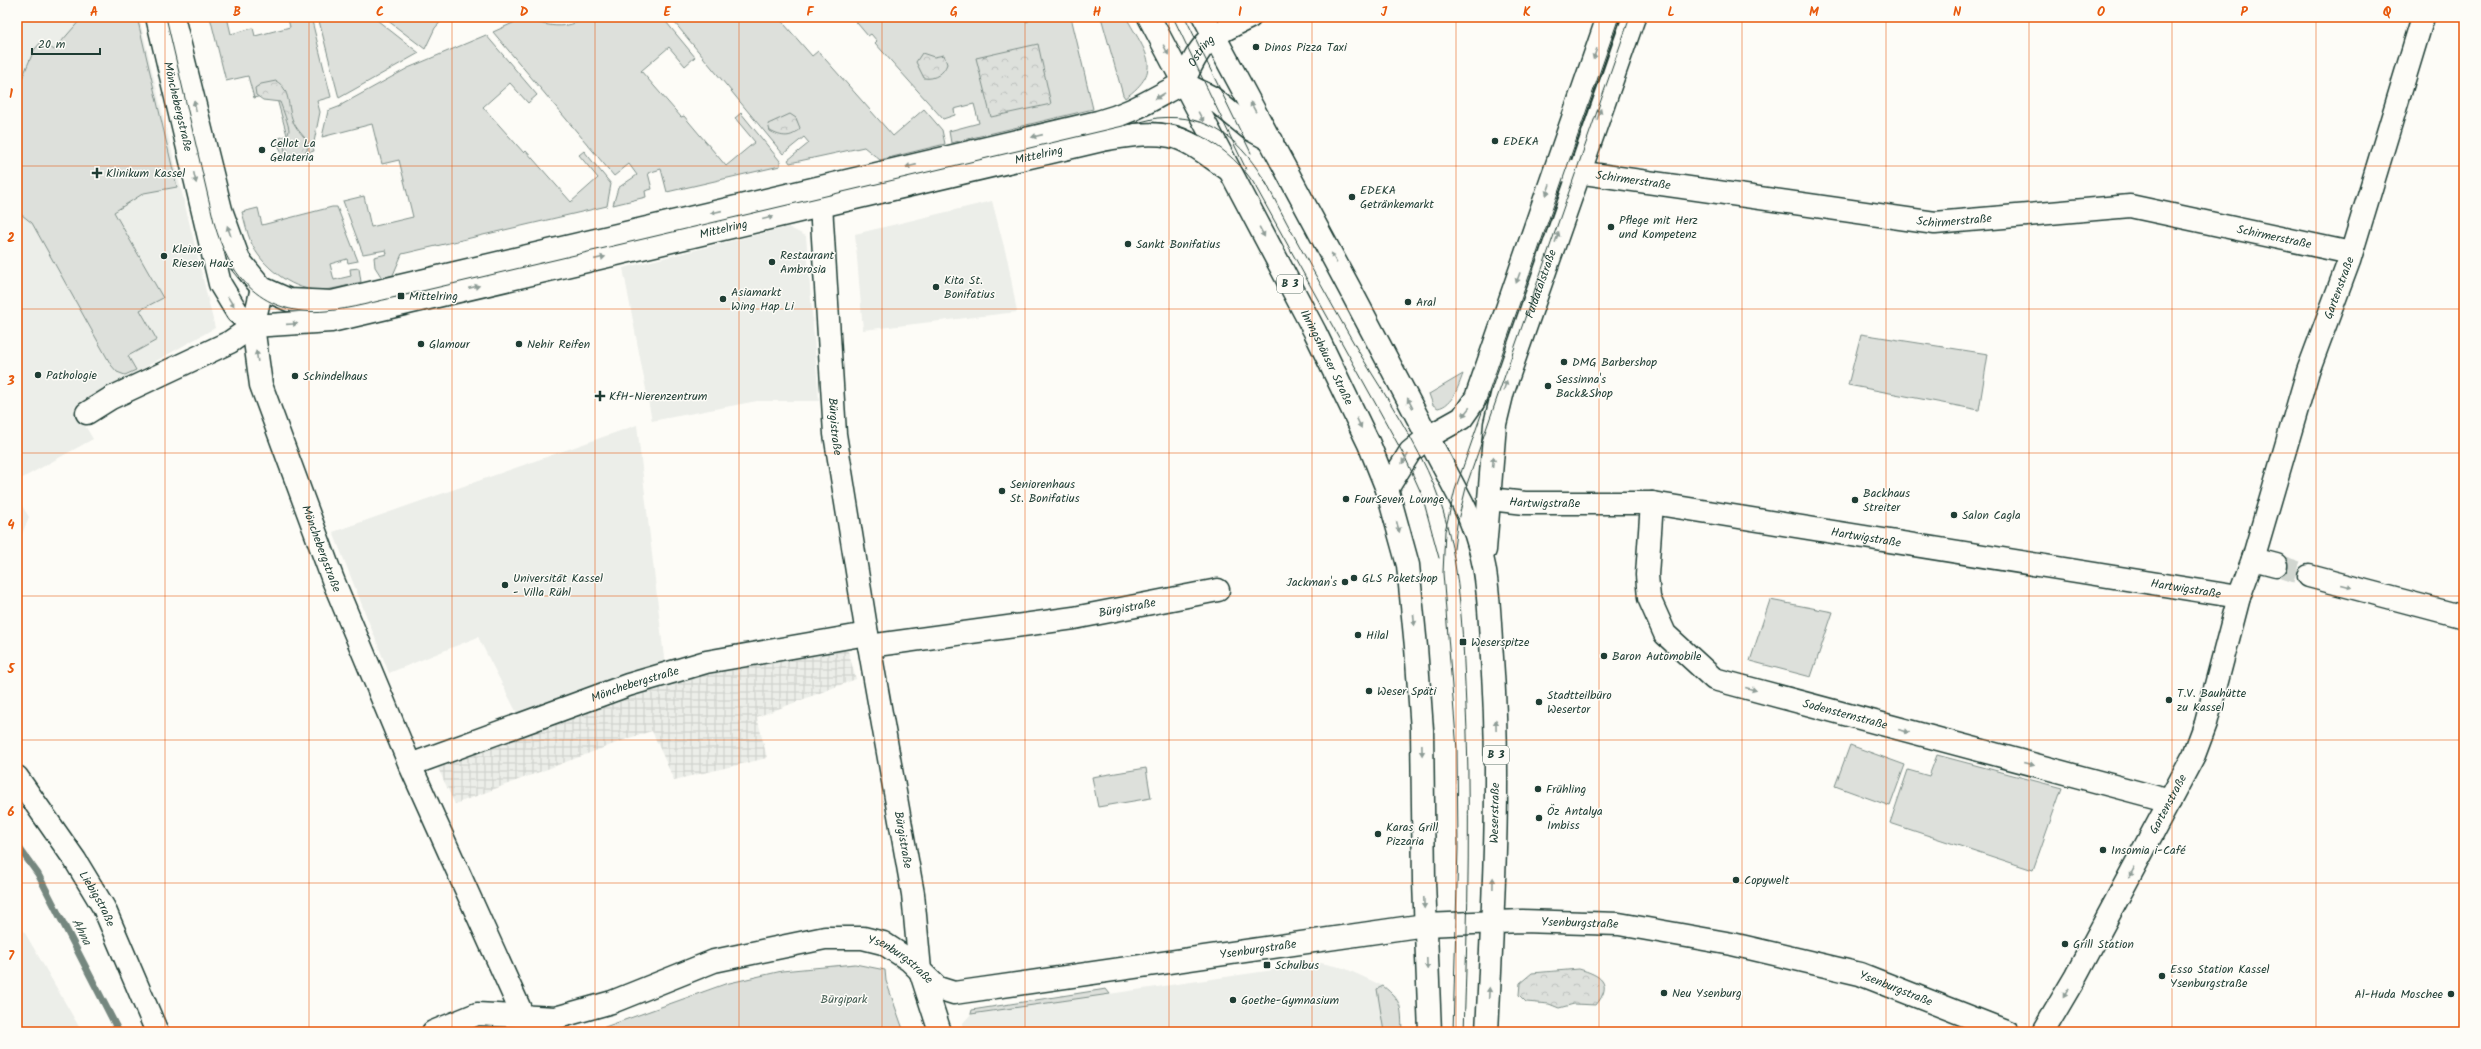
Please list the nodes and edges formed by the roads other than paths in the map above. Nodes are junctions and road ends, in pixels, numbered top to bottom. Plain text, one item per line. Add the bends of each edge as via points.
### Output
1 (157, 17) edge
2 (173, 17) edge
3 (1148, 17) edge
4 (1250, 17) edge
5 (1608, 17) edge
6 (1634, 17) edge
7 (2423, 17) edge
8 (1209, 26) edge
9 (1183, 83) junction
10 (1272, 142) junction
11 (1556, 169) junction
12 (1229, 170) junction
13 (1579, 173) junction
14 (820, 205) junction
15 (2351, 253) junction
16 (262, 288) junction
17 (253, 326) junction
18 (87, 413) dead end
19 (1428, 437) junction
20 (1387, 489) junction
21 (1490, 499) junction
22 (1652, 503) junction
23 (1484, 558) junction
24 (2253, 559) junction
25 (2276, 565) tunnel mouth
26 (2309, 576) tunnel mouth
27 (1218, 590) dead end
28 (2239, 597) junction
29 (2464, 617) edge
30 (868, 640) junction
31 (410, 765) junction
32 (17, 777) edge
33 (2170, 801) junction
34 (1492, 922) junction
35 (1425, 925) junction
36 (920, 970) junction
37 (527, 1024) edge
38 (157, 1032) edge
39 (433, 1032) edge
40 (940, 1032) edge
41 (1430, 1032) edge
42 (1487, 1032) edge
43 (2008, 1032) edge
44 (2043, 1032) edge

1 -> 17 street, Mönchebergstraße via 220,284 237,312
16 -> 2 street, Mönchebergstraße via 239,260 221,210
3 -> 9 street, Ihringshäuser Straße / B 3
4 - 8 street, Ostring
5 -> 11 street, Fuldatalstraße
13 -> 6 street, Fuldatalstraße
7 - 15 street, Gartenstraße
8 - 9 street, Ostring
10 -> 8 street, B 3
9 - 10 street via 1211,97 1250,129
9 -> 12 street, Ihringshäuser Straße / B 3
9 -> 16 street, Mittelring via 1142,107 1117,117 332,302 289,300
19 -> 10 street, B 3
11 - 13 street, Schirmerstraße
11 -> 19 street, Fuldatalstraße via 1476,398 1462,418
12 - 14 street, Mittelring via 1171,136 1130,134
12 -> 20 street, Ihringshäuser Straße / B 3 via 1315,332 1369,444
13 - 15 street, Schirmerstraße via 1935,223 2130,206
21 -> 13 street, Fuldatalstraße via 1495,424 1503,391
17 -> 14 street, Mittelring via 331,321
14 - 30 street, Bürgistraße via 824,234 835,434
15 - 24 street, Gartenstraße via 2308,371
16 - 17 street, Mönchebergstraße
17 - 18 street via 230,342 111,398
31 -> 17 street, Mönchebergstraße via 333,580 261,385
19 -> 20 street, Fuldatalstraße via 1405,457
19 - 23 street, Weserstraße / B 3 via 1473,525
20 -> 35 street, Ihringshäuser Straße / B 3 via 1410,581 1422,730
21 - 22 street, Hartwigstraße via 1525,503
21 - 23 street, Fuldatalstraße
22 - 28 street, Hartwigstraße
22 -> 33 street, Sodensternstraße via 1647,575 1649,598 1665,634 1714,679
34 -> 23 street, Weserstraße / B 3 via 1497,724
24 - 25 street
24 - 28 street, Gartenstraße
26 -> 29 street
27 - 30 street, Bürgistraße via 1066,619
28 - 33 street, Gartenstraße via 2206,723 2194,755
30 - 31 street, Mönchebergstraße via 706,662 628,685
30 - 36 street, Bürgistraße via 913,894
31 - 37 street, Mönchebergstraße
32 - 38 street, Liebigstraße via 75,860 104,908
33 -> 44 street, Gartenstraße
34 - 35 street, Ysenburgstraße
42 -> 34 street, Weserstraße / B 3
34 - 43 street, Ysenburgstraße via 1619,924 1732,944 1860,974
35 - 36 street, Ysenburgstraße via 954,993 938,988
35 -> 41 street, B 3
36 - 37 street, Ysenburgstraße via 883,943 863,938 826,938 714,961 612,1002
36 - 40 street, Bürgistraße
37 - 39 street, Ysenburgstraße via 477,1014

